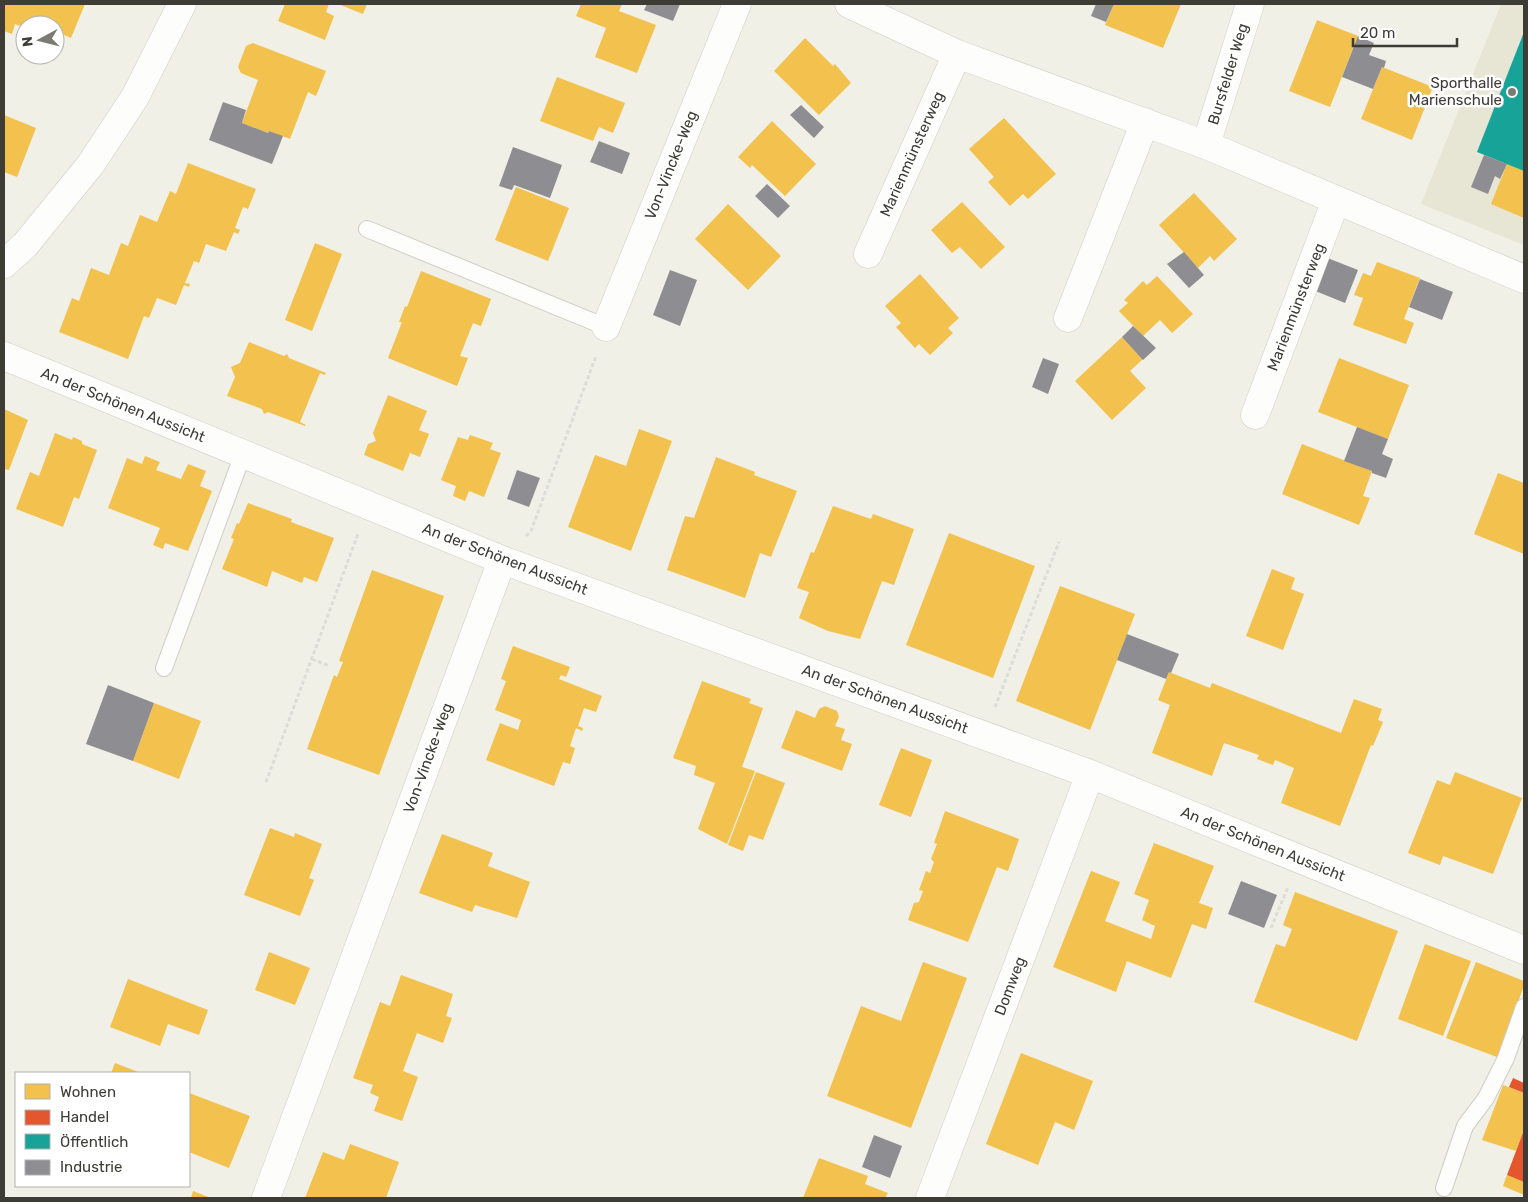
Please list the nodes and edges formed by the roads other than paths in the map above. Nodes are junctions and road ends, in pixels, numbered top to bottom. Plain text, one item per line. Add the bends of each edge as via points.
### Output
1 (182, 4) edge
2 (737, 4) edge
3 (849, 4) edge
4 (1250, 4) edge
5 (956, 54) junction
6 (1145, 122) junction
7 (1206, 144) junction
8 (1336, 200) junction
9 (367, 229) dead end
10 (868, 254) dead end
11 (4, 264) edge
12 (1524, 279) edge
13 (1068, 318) dead end
14 (606, 327) joint
15 (4, 356) edge
16 (1255, 415) dead end
17 (243, 454) junction
18 (502, 560) junction
19 (164, 668) dead end
20 (1090, 774) junction
21 (1524, 950) edge
22 (1524, 1007) edge
23 (1444, 1188) dead end
24 (266, 1198) edge
25 (930, 1198) edge

1 - 11 street via 135,97 91,164 25,245
2 - 14 street, Von-Vincke-Weg
3 - 5 street
4 - 7 street, Bursfelder Weg
5 - 6 street
5 - 10 street, Marienmünsterweg
6 - 7 street
6 - 13 street
7 - 8 street
8 - 12 street
8 - 16 street, Marienmünsterweg
9 - 14 lane
15 - 17 street, An der Schönen Aussicht
17 - 18 street, An der Schönen Aussicht
17 - 19 lane
18 - 20 street, An der Schönen Aussicht
18 - 24 street, Von-Vincke-Weg
20 - 21 street, An der Schönen Aussicht
20 - 25 street, Domweg
22 - 23 lane via 1506,1058 1486,1098 1465,1126

